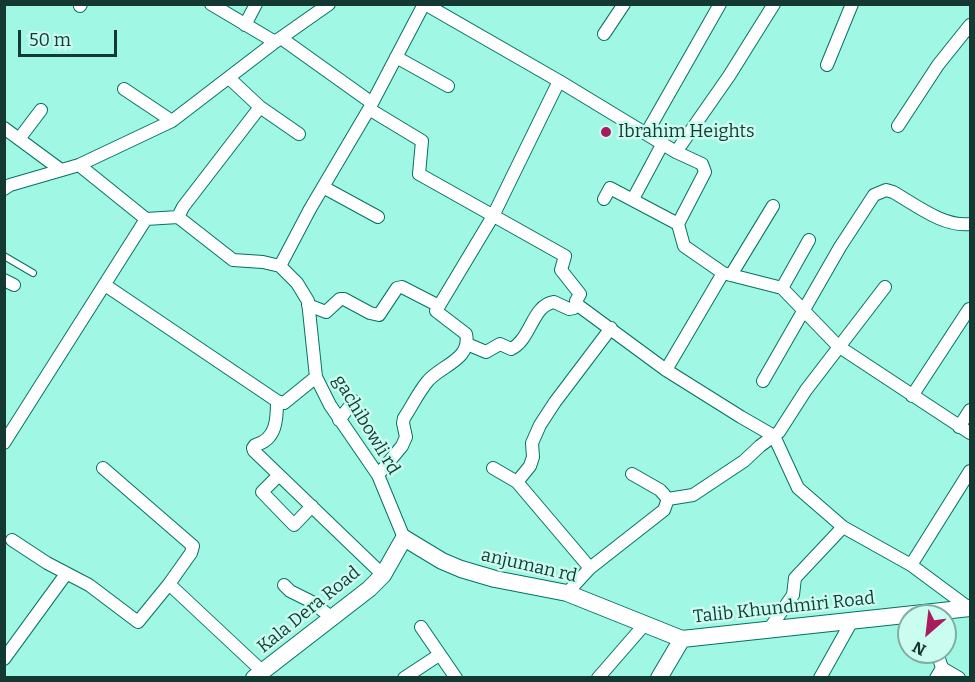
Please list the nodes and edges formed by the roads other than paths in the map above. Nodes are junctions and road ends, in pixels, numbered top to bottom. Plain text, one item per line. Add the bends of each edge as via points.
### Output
1 (256, 4) edge
2 (329, 4) edge
3 (424, 4) edge
4 (624, 4) edge
5 (720, 4) edge
6 (774, 4) edge
7 (852, 4) edge
8 (218, 6) edge
9 (245, 25) junction
10 (970, 25) edge
11 (604, 34) dead end
12 (278, 40) junction
13 (396, 57) junction
14 (827, 65) dead end
15 (229, 78) junction
16 (559, 81) junction
17 (448, 86) dead end
18 (124, 89) dead end
19 (371, 106) junction
20 (260, 107) junction
21 (41, 110) dead end
22 (172, 121) junction
23 (898, 126) dead end
24 (4, 128) edge
25 (299, 134) dead end
26 (646, 134) junction
27 (19, 139) junction
28 (663, 143) junction
29 (676, 152) junction
30 (79, 165) junction
31 (61, 170) junction
32 (6, 185) edge
33 (323, 187) junction
34 (604, 199) dead end
35 (633, 200) junction
36 (773, 206) dead end
37 (493, 216) junction
38 (178, 217) junction
39 (378, 217) dead end
40 (146, 219) junction
41 (678, 224) junction
42 (970, 224) edge
43 (809, 240) dead end
44 (4, 256) edge
45 (279, 266) junction
46 (33, 273) dead end
47 (727, 274) junction
48 (105, 285) junction
49 (885, 287) dead end
50 (782, 288) junction
51 (577, 304) junction
52 (308, 305) junction
53 (439, 306) junction
54 (805, 309) junction
55 (969, 309) edge
56 (611, 328) junction
57 (467, 344) junction
58 (838, 346) junction
59 (666, 370) junction
60 (316, 377) junction
61 (763, 381) dead end
62 (912, 396) junction
63 (278, 401) junction
64 (354, 401) dead end
65 (970, 410) edge
66 (339, 420) junction
67 (965, 430) edge
68 (774, 436) junction
69 (4, 443) edge
70 (104, 468) dead end
71 (493, 468) dead end
72 (970, 471) edge
73 (632, 474) dead end
74 (279, 475) junction
75 (378, 475) junction
76 (517, 482) junction
77 (668, 499) junction
78 (312, 506) junction
79 (843, 527) junction
80 (404, 538) junction
81 (12, 540) dead end
82 (911, 565) junction
83 (590, 568) junction
84 (66, 574) junction
85 (383, 575) junction
86 (169, 584) junction
87 (284, 585) dead end
88 (567, 592) junction
89 (970, 608) edge
90 (897, 616) edge
91 (332, 618) junction
92 (853, 619) junction
93 (645, 624) junction
94 (421, 627) dead end
95 (770, 628) junction
96 (682, 639) junction
97 (439, 655) junction
98 (4, 660) edge
99 (939, 673) edge
100 (259, 675) edge
101 (404, 678) edge
102 (456, 678) edge
103 (598, 678) edge
104 (659, 678) edge
105 (820, 678) edge
106 (959, 678) edge

1 - 9 street
2 - 12 street
3 - 13 street
3 - 16 street
4 - 11 street
5 - 26 street
6 - 29 street
7 - 14 street
8 - 9 street
9 - 12 street
10 - 23 street
12 - 15 street
12 - 19 street
13 - 17 street
13 - 19 street
15 - 20 street
15 - 22 street
16 - 26 street
16 - 37 street
18 - 22 street
19 - 33 street
19 - 37 street via 422,141 419,174
20 - 25 street
20 - 38 street
21 - 27 street
22 - 30 street
24 - 27 street
26 - 28 street
27 - 31 street
28 - 29 street
28 - 35 street
29 - 41 street via 706,169
30 - 31 street
30 - 40 street
31 - 32 street
33 - 39 street
33 - 45 street
34 - 35 street via 610,188
35 - 41 street
36 - 47 street
37 - 51 street via 565,256 561,270 580,294
37 - 53 street
38 - 40 street
38 - 45 street via 232,260
40 - 48 street
41 - 47 street via 684,246
42 - 54 street via 950,223 893,192 879,192 840,248
43 - 50 street
44 - 46 lane
45 - 52 street, gachibowli rd via 297,283
47 - 50 street
47 - 59 street
48 - 63 street
48 - 69 street
49 - 58 street
50 - 54 street
51 - 56 street
51 - 57 street via 569,309 554,302 543,306 520,342 511,349 500,344 486,352
52 - 53 street via 326,312 344,299 379,315 402,286
52 - 60 street, gachibowli rd
53 - 57 street via 436,311 466,334
54 - 58 street
54 - 61 street
55 - 62 street
56 - 59 street
56 - 76 street via 540,425 532,443 530,465
57 - 75 street via 456,361 427,382 404,418 406,437 402,446
58 - 62 street
58 - 68 street
59 - 68 street
60 - 63 street via 284,403
60 - 66 street, gachibowli rd
62 - 67 street
63 - 74 street via 276,426 253,448
64 - 66 street
65 - 67 street
66 - 75 street, gachibowli rd
68 - 77 street via 693,495
68 - 79 street via 798,488
70 - 86 street via 193,546
71 - 76 street
72 - 82 street
73 - 77 street
74 - 78 street
74 - 78 street via 262,492 294,525
75 - 80 street, gachibowli rd
76 - 83 street
77 - 83 street via 664,510
78 - 85 street
79 - 82 street
79 - 95 street via 795,578 793,595
80 - 85 street, Kala Dera Road
80 - 88 street, anjuman rd via 461,569
81 - 84 street
82 - 89 street
83 - 88 street
84 - 86 street via 89,585 138,622
84 - 98 street
85 - 91 street, Kala Dera Road
86 - 100 street
87 - 91 street
88 - 93 street, anjuman rd
90 - 92 street, Talib Khundmiri Road
91 - 100 street, Kala Dera Road
92 - 95 street, Talib Khundmiri Road
92 - 105 street
93 - 96 street, anjuman rd
93 - 103 street
94 - 97 street
95 - 96 street, Talib Khundmiri Road
96 - 104 street, Talib Khundmiri Road
97 - 101 street
97 - 102 street
99 - 106 street

